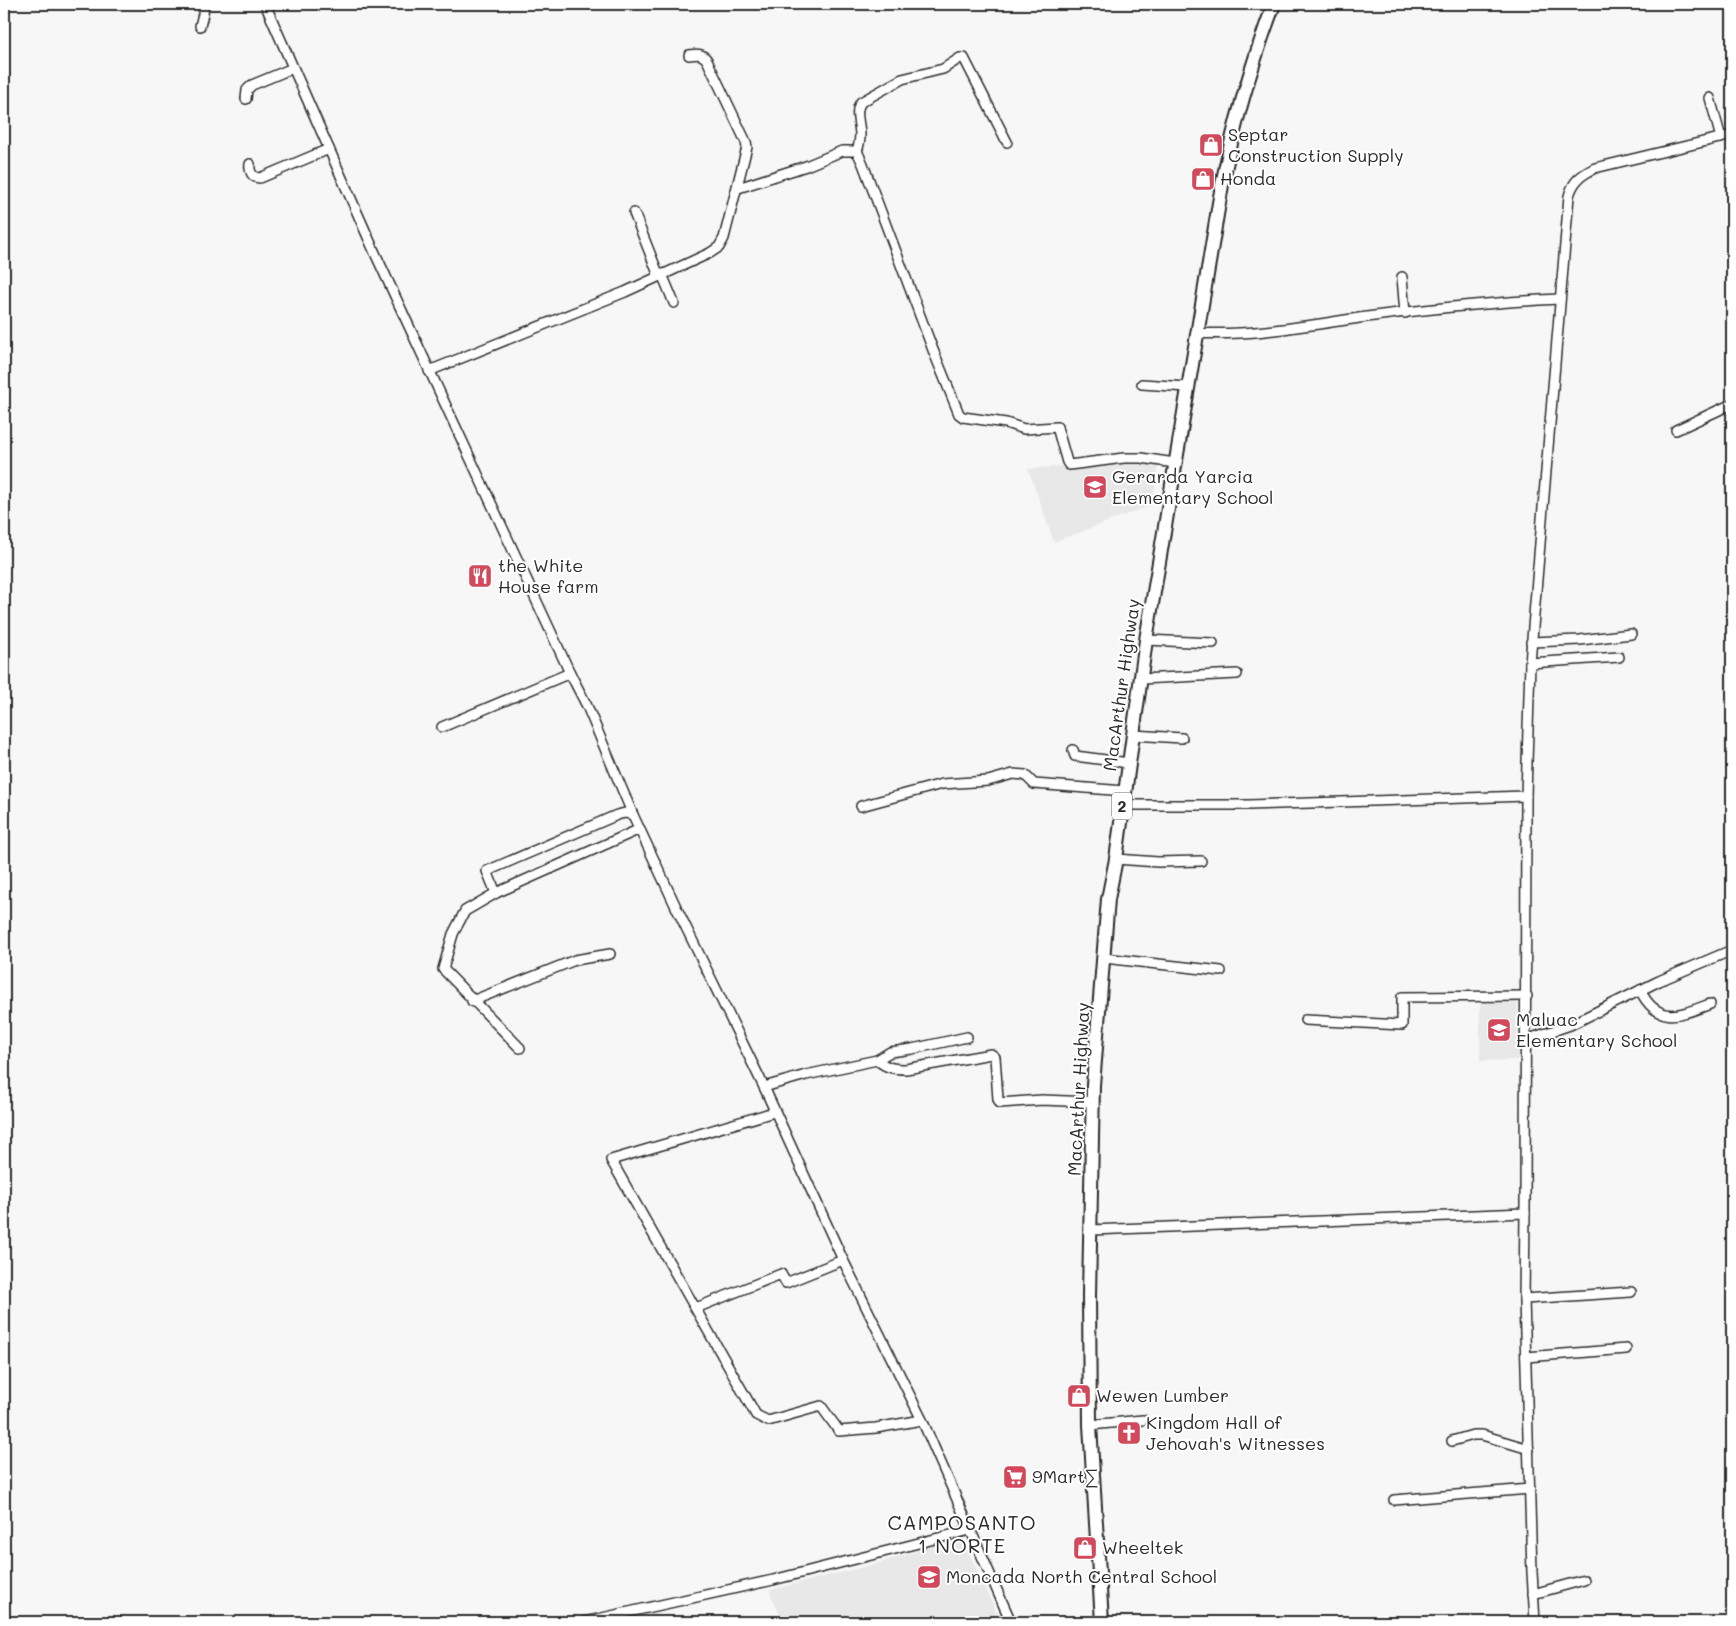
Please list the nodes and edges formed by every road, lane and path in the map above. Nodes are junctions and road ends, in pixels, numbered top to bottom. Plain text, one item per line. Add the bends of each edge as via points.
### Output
1 (204, 4) edge
2 (265, 4) edge
3 (1274, 4) edge
4 (200, 26) dead end
5 (689, 56) dead end
6 (293, 68) junction
7 (1710, 98) dead end
8 (246, 99) dead end
9 (1732, 135) edge
10 (1721, 138) junction
11 (1007, 142) dead end
12 (329, 149) junction
13 (857, 152) junction
14 (250, 164) dead end
15 (738, 188) junction
16 (634, 212) dead end
17 (660, 275) junction
18 (1402, 277) dead end
19 (1560, 299) junction
20 (674, 303) dead end
21 (1405, 312) junction
22 (1196, 333) junction
23 (430, 371) junction
24 (1142, 384) dead end
25 (1187, 387) junction
26 (1732, 404) edge
27 (1676, 430) dead end
28 (1175, 463) junction
29 (1631, 634) dead end
30 (1146, 640) junction
31 (1532, 642) junction
32 (1213, 643) dead end
33 (1619, 657) dead end
34 (1530, 663) junction
35 (570, 673) junction
36 (1237, 674) dead end
37 (1141, 679) junction
38 (442, 727) dead end
39 (1133, 735) junction
40 (1182, 738) dead end
41 (1073, 750) dead end
42 (1129, 763) junction
43 (1125, 791) junction
44 (1526, 796) junction
45 (1122, 805) junction
46 (861, 806) dead end
47 (633, 814) junction
48 (640, 829) junction
49 (1116, 859) junction
50 (1201, 862) dead end
51 (496, 893) junction
52 (1732, 950) edge
53 (610, 954) dead end
54 (1104, 958) junction
55 (1221, 971) dead end
56 (1640, 990) junction
57 (1526, 996) junction
58 (472, 1001) junction
59 (1710, 1004) dead end
60 (1305, 1020) dead end
61 (968, 1037) dead end
62 (1526, 1040) junction
63 (520, 1048) dead end
64 (877, 1060) junction
65 (764, 1087) junction
66 (1092, 1102) junction
67 (774, 1112) junction
68 (1525, 1212) junction
69 (1091, 1230) junction
70 (843, 1260) junction
71 (1631, 1292) dead end
72 (1524, 1299) junction
73 (696, 1308) junction
74 (1626, 1349) dead end
75 (1526, 1358) junction
76 (922, 1420) junction
77 (1143, 1420) dead end
78 (1090, 1425) junction
79 (1452, 1441) dead end
80 (1529, 1449) junction
81 (1530, 1489) junction
82 (1394, 1500) dead end
83 (970, 1530) junction
84 (1584, 1580) dead end
85 (1533, 1594) junction
86 (584, 1622) edge
87 (1011, 1622) edge
88 (1102, 1622) edge
89 (1535, 1622) edge

1 - 4 street
2 - 6 street
3 - 22 highway, MacArthur Highway / 2 via 1234,126
5 - 15 street via 703,55 708,60 746,142
6 - 8 street via 252,85 247,90
6 - 12 street
7 - 10 street
9 - 10 street
10 - 19 street via 1595,168 1580,176 1569,196
11 - 13 street via 964,58 960,58 943,69 902,79 861,102 857,111 860,135
12 - 14 street via 260,178 251,174
12 - 23 street
13 - 15 street via 842,151
13 - 28 street via 959,414 1024,429 1056,427 1069,465 1124,458
15 - 17 street via 719,247
16 - 17 street
17 - 20 street
17 - 23 street
18 - 21 street
19 - 21 street
19 - 31 street
21 - 22 street via 1263,332
22 - 25 highway, MacArthur Highway / 2
23 - 35 street
24 - 25 street
25 - 28 highway, MacArthur Highway / 2
26 - 27 street
28 - 30 highway, MacArthur Highway / 2
29 - 31 street
30 - 32 street
30 - 37 highway, MacArthur Highway / 2
31 - 34 street
33 - 34 street
34 - 44 street
35 - 38 street
35 - 47 street
36 - 37 street
37 - 39 highway, MacArthur Highway / 2
39 - 40 street
39 - 42 highway, MacArthur Highway / 2
41 - 42 street via 1076,756
42 - 43 highway, MacArthur Highway / 2
43 - 45 highway, MacArthur Highway / 2
43 - 46 street via 1034,784 1020,773 988,781 942,784
44 - 45 street via 1249,805
44 - 57 street
45 - 49 highway, MacArthur Highway / 2
47 - 48 street
47 - 51 street via 617,815 488,871
48 - 51 street
48 - 65 street
49 - 50 street
49 - 54 highway, MacArthur Highway / 2 via 1108,899
51 - 58 street via 465,911 453,934 443,969
52 - 56 street
53 - 58 street via 575,960
54 - 55 street
54 - 66 highway, MacArthur Highway / 2
56 - 59 street via 1648,1003 1664,1015 1680,1015
56 - 62 street via 1579,1020
57 - 60 street via 1402,996 1402,1026
57 - 62 street
58 - 63 street
61 - 64 street via 890,1052
62 - 68 street
64 - 65 street via 806,1074
64 - 66 street via 892,1069 991,1054 995,1056 1000,1103 1042,1100
65 - 67 street
66 - 69 highway, MacArthur Highway / 2
67 - 70 street
67 - 73 street via 611,1160
68 - 69 street
68 - 72 street
69 - 78 highway, MacArthur Highway / 2
70 - 73 street via 786,1283 782,1274
70 - 76 street
71 - 72 street
72 - 75 street
73 - 76 street via 756,1415 768,1421 821,1406 839,1431
74 - 75 street
75 - 80 street
76 - 83 street
77 - 78 street
78 - 88 highway, MacArthur Highway / 2
79 - 80 street via 1482,1435
80 - 81 street
81 - 82 street
81 - 85 street
83 - 86 street via 774,1580
83 - 87 street
84 - 85 street
85 - 89 street

